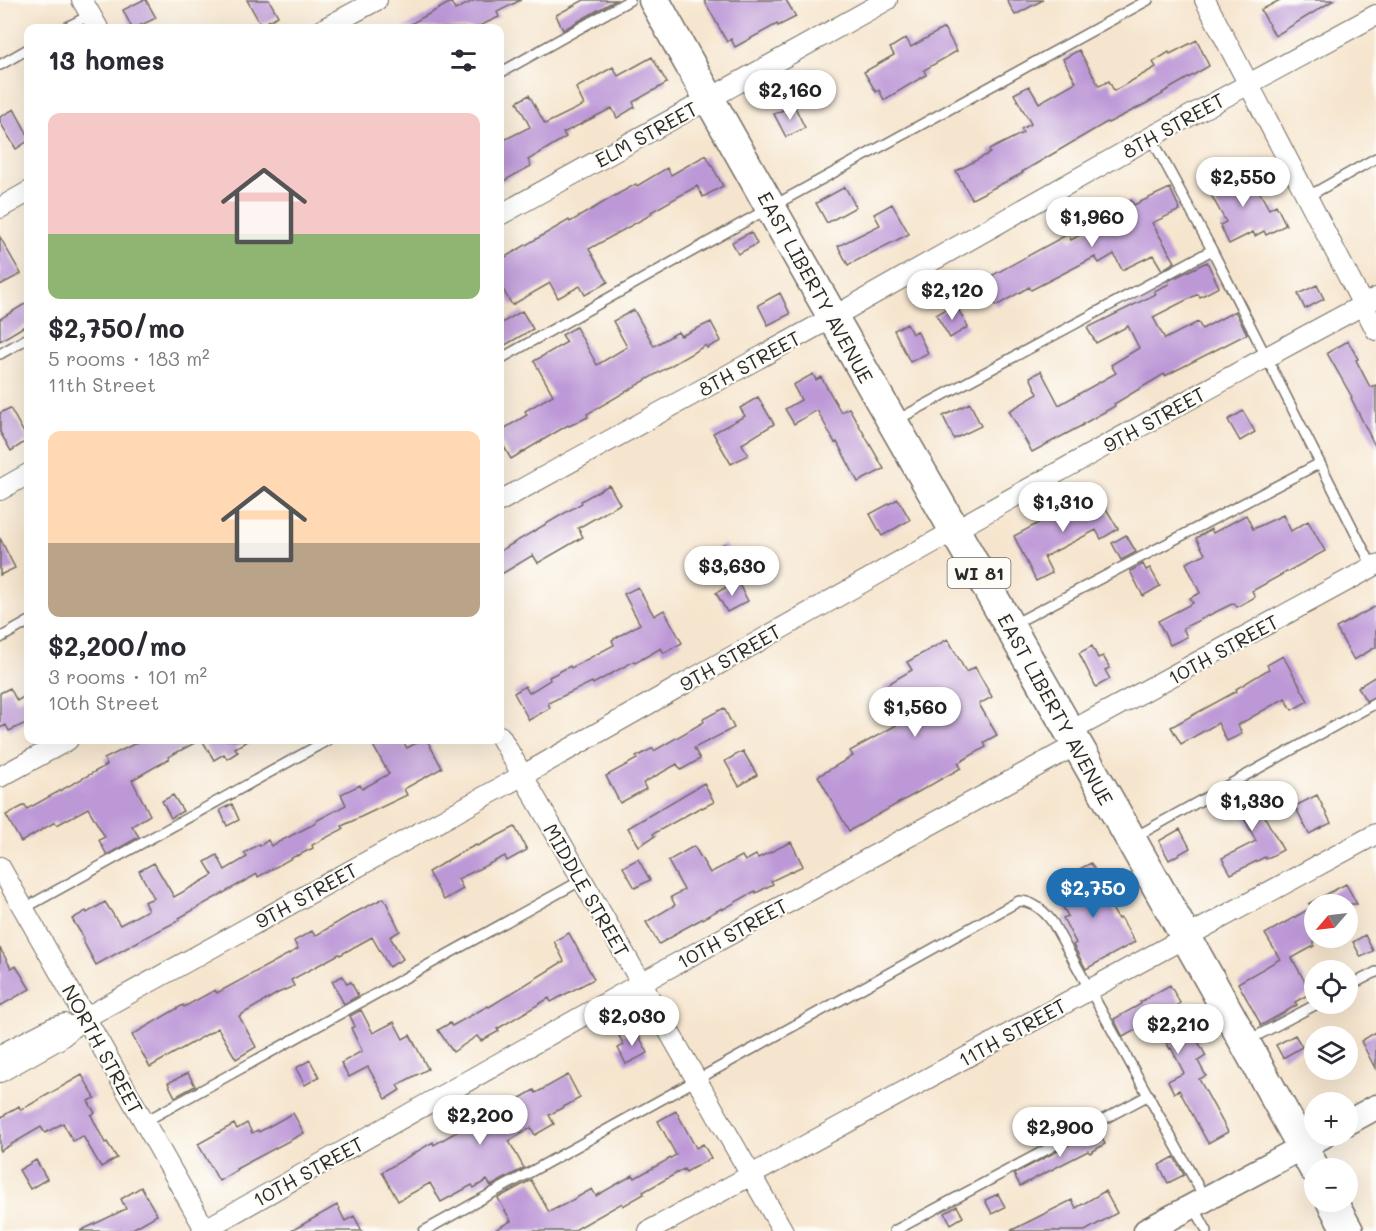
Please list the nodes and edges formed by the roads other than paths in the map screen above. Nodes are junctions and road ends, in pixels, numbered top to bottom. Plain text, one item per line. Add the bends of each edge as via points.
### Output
1 (377, 0) edge
2 (630, 0) edge
3 (654, 0) edge
4 (887, 0) edge
5 (1148, 0) edge
6 (1205, 0) edge
7 (90, 14) edge
8 (1376, 15) edge
9 (72, 24) edge
10 (332, 24) edge
11 (24, 51) edge
12 (0, 65) edge
13 (504, 71) edge
14 (1249, 83) junction
15 (709, 99) junction
16 (1151, 137) junction
17 (1376, 158) edge
18 (24, 194) edge
19 (1307, 197) junction
20 (771, 207) junction
21 (0, 208) edge
22 (504, 213) edge
23 (1212, 250) junction
24 (1369, 301) edge
25 (833, 317) junction
26 (1376, 330) edge
27 (24, 340) edge
28 (0, 354) edge
29 (1267, 356) junction
30 (504, 357) edge
31 (892, 423) junction
32 (1320, 463) junction
33 (24, 476) edge
34 (0, 490) edge
35 (504, 499) edge
36 (954, 530) junction
37 (1375, 568) edge
38 (24, 624) edge
39 (1010, 626) junction
40 (0, 638) edge
41 (1376, 703) edge
42 (1073, 738) junction
43 (504, 743) edge
44 (61, 744) edge
45 (320, 744) edge
46 (522, 776) junction
47 (0, 777) edge
48 (1376, 834) edge
49 (1130, 840) junction
50 (0, 867) edge
51 (582, 880) junction
52 (23, 909) junction
53 (1185, 937) junction
54 (1376, 972) edge
55 (1358, 981) edge
56 (641, 983) junction
57 (1089, 990) junction
58 (1304, 1011) edge
59 (85, 1018) junction
60 (1245, 1042) junction
61 (0, 1055) edge
62 (0, 1072) edge
63 (697, 1080) junction
64 (1149, 1095) junction
65 (1376, 1107) edge
66 (1358, 1117) edge
67 (144, 1122) junction
68 (1313, 1150) edge
69 (751, 1176) junction
70 (1199, 1202) junction
71 (1338, 1212) edge
72 (204, 1230) edge
73 (424, 1231) edge
74 (649, 1231) edge
75 (783, 1231) edge
76 (894, 1231) edge
77 (1146, 1231) edge
78 (1207, 1231) edge
79 (1348, 1231) edge

1 - 10 street
2 - 13 lane
3 - 15 main road, EAST LIBERTY AVENUE / WI 81
4 - 15 street, ELM STREET
5 - 20 lane
6 - 14 street
7 - 9 lane
8 - 14 street, 8TH STREET
11 - 12 lane
14 - 16 street, 8TH STREET
14 - 19 street
15 - 20 main road, EAST LIBERTY AVENUE / WI 81
15 - 22 street, ELM STREET
16 - 23 lane
16 - 25 street, 8TH STREET
17 - 19 lane
18 - 21 street
19 - 24 street
20 - 25 main road, EAST LIBERTY AVENUE / WI 81
20 - 30 lane
23 - 29 lane
23 - 31 lane
24 - 26 street
24 - 29 street, 9TH STREET
25 - 31 main road, EAST LIBERTY AVENUE / WI 81
25 - 35 street, 8TH STREET
27 - 28 lane
29 - 32 lane
29 - 36 street, 9TH STREET
31 - 36 main road, EAST LIBERTY AVENUE / WI 81
32 - 37 lane
32 - 39 lane
33 - 34 street
36 - 39 main road, EAST LIBERTY AVENUE / WI 81
36 - 46 street, 9TH STREET
37 - 42 street, 10TH STREET
38 - 40 lane
39 - 42 main road, EAST LIBERTY AVENUE / WI 81
41 - 49 lane
42 - 49 main road, EAST LIBERTY AVENUE / WI 81
42 - 56 street, 10TH STREET
43 - 46 street, MIDDLE STREET
44 - 47 street
45 - 52 lane
46 - 51 street, MIDDLE STREET
46 - 59 street, 9TH STREET
48 - 53 street, 11TH STREET
49 - 53 main road, EAST LIBERTY AVENUE / WI 81
50 - 52 street, NORTH STREET
51 - 56 street, MIDDLE STREET
51 - 67 lane
52 - 59 street, NORTH STREET
53 - 57 street, 11TH STREET
53 - 60 main road, EAST LIBERTY AVENUE / WI 81
54 - 55 lane
56 - 63 street, MIDDLE STREET
56 - 72 street, 10TH STREET
57 - 63 lane via 1053,923 1032,904 1020,901
57 - 64 lane
57 - 69 street, 11TH STREET
58 - 60 lane
59 - 61 street, 9TH STREET via 52,1028
59 - 62 street, 9TH STREET via 59,1039
59 - 67 street, NORTH STREET
60 - 68 main road, EAST LIBERTY AVENUE / WI 81
63 - 69 street, MIDDLE STREET
63 - 73 lane
64 - 70 lane
64 - 76 lane
65 - 66 street
67 - 72 street, NORTH STREET
68 - 70 street
69 - 74 street, 11TH STREET
69 - 75 street, MIDDLE STREET
70 - 77 street
70 - 78 lane
71 - 79 main road

